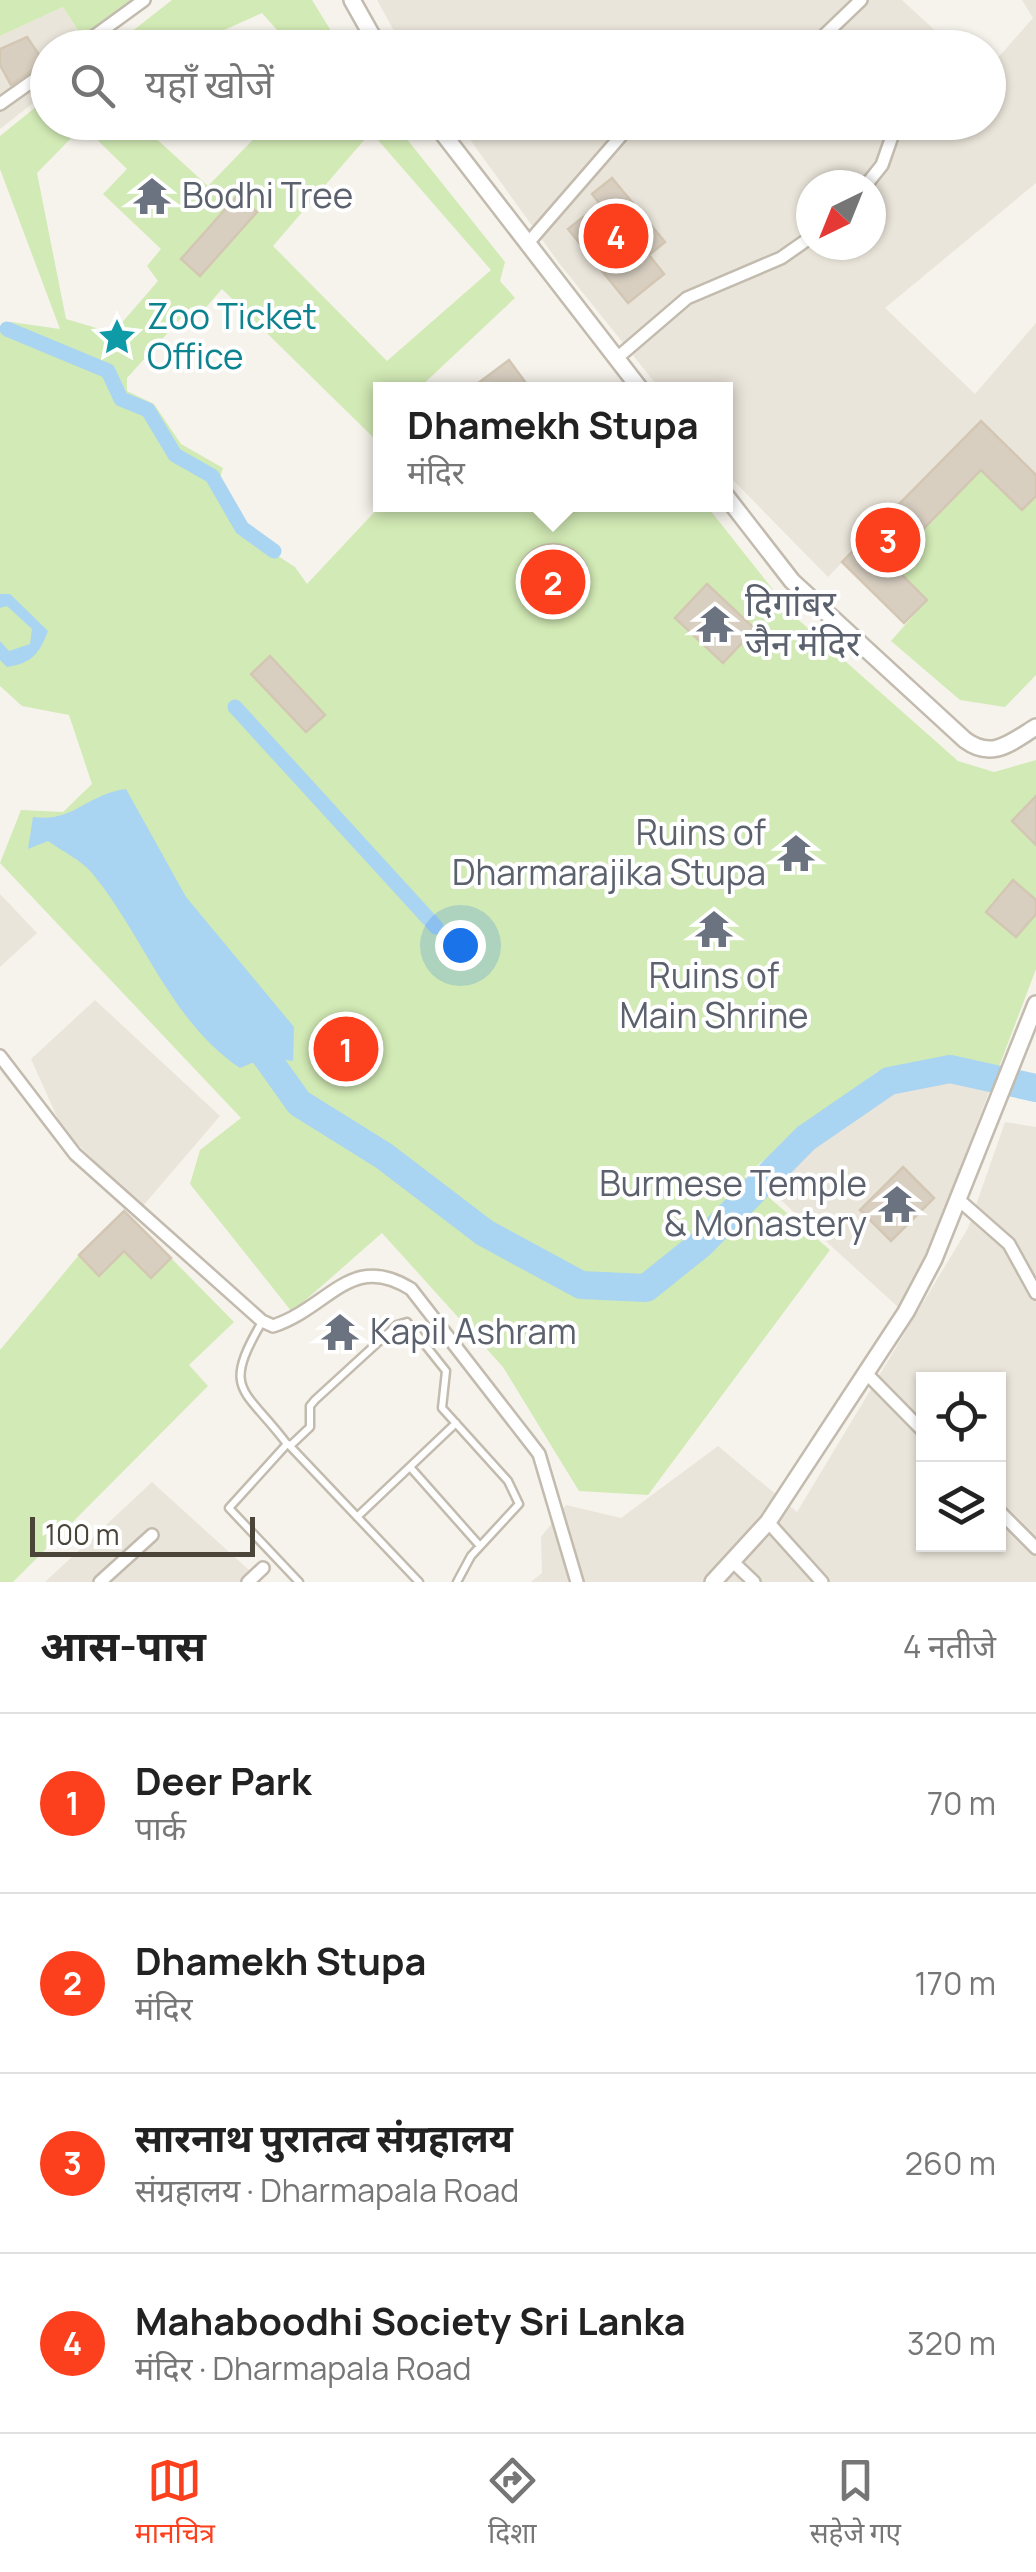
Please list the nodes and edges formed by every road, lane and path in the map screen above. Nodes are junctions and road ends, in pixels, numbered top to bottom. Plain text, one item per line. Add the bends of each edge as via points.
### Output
1 (144, 0) edge
2 (352, 0) edge
3 (861, 0) edge
4 (103, 30) edge
5 (369, 30) edge
6 (830, 30) edge
7 (30, 83) edge
8 (0, 104) edge
9 (448, 140) edge
10 (617, 140) edge
11 (891, 140) edge
12 (878, 170) edge
13 (528, 243) junction
14 (796, 248) edge
15 (616, 358) junction
16 (636, 382) edge
17 (733, 505) edge
18 (1036, 727) edge
19 (1036, 1004) edge
20 (0, 1056) edge
21 (958, 1200) junction
22 (1036, 1292) edge
23 (262, 1321) junction
24 (866, 1373) junction
25 (456, 1423) junction
26 (916, 1424) edge
27 (288, 1445) junction
28 (410, 1467) junction
29 (357, 1517) junction
30 (1006, 1518) edge
31 (768, 1522) junction
32 (152, 1536) dead end
33 (480, 1546) junction
34 (1036, 1548) edge
35 (733, 1562) junction
36 (263, 1568) dead end
37 (100, 1582) edge
38 (248, 1582) edge
39 (299, 1582) edge
40 (419, 1582) edge
41 (457, 1582) edge
42 (577, 1582) edge
43 (713, 1582) edge
44 (754, 1582) edge
45 (822, 1582) edge

1 - 4 street
2 - 5 street
3 - 6 street
7 - 8 street
9 - 13 street
10 - 13 street
11 - 12 street
13 - 15 street
14 - 15 street via 687,298
15 - 16 street
17 - 18 street via 792,581 980,751 994,751
19 - 21 street
20 - 23 street via 75,1154
21 - 22 street via 1009,1244
21 - 24 street via 916,1294
23 - 27 lane via 237,1375
23 - 42 street via 273,1326 290,1320 362,1274 388,1274 411,1289 538,1454
24 - 26 street
24 - 31 street
25 - 27 lane via 442,1408 446,1372 403,1321 310,1406 310,1427
25 - 28 lane
25 - 33 lane via 508,1480 519,1504
27 - 29 lane
27 - 39 lane via 229,1508
28 - 29 lane
28 - 33 lane
29 - 40 lane
30 - 34 street
31 - 35 street
31 - 45 street
32 - 37 street
33 - 41 lane
35 - 43 street
35 - 44 street
36 - 38 street

